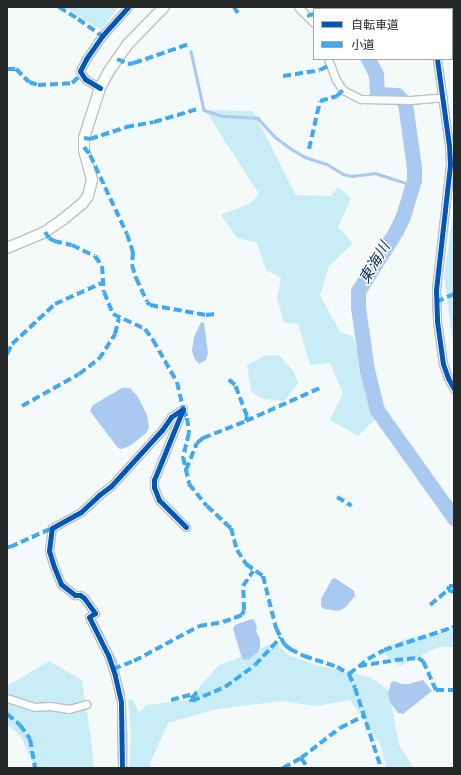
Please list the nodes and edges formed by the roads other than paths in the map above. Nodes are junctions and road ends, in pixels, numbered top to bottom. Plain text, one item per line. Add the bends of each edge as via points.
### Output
1 (128, 7) edge
2 (164, 7) edge
3 (298, 7) edge
4 (313, 22) edge
5 (328, 60) edge
6 (437, 60) edge
7 (100, 88) junction
8 (443, 98) junction
9 (7, 248) edge
10 (454, 389) edge
11 (186, 527) dead end
12 (7, 698) edge
13 (86, 704) dead end
14 (122, 768) edge

1 - 7 street via 102,36 80,71 85,79
2 - 7 main road via 128,44 109,70
3 - 4 street
5 - 8 street via 343,90 361,99
6 - 8 street
7 - 9 main road via 84,138 84,150 92,180 88,196 82,204 45,232
8 - 10 street via 450,165 436,290 437,321 443,364
11 - 14 street via 159,500 154,487 154,480 183,409 171,417 111,486 81,512 52,528 49,544 54,568 61,584 75,595 84,598 95,613 89,617 115,675 121,702
12 - 13 street via 35,707 69,709

